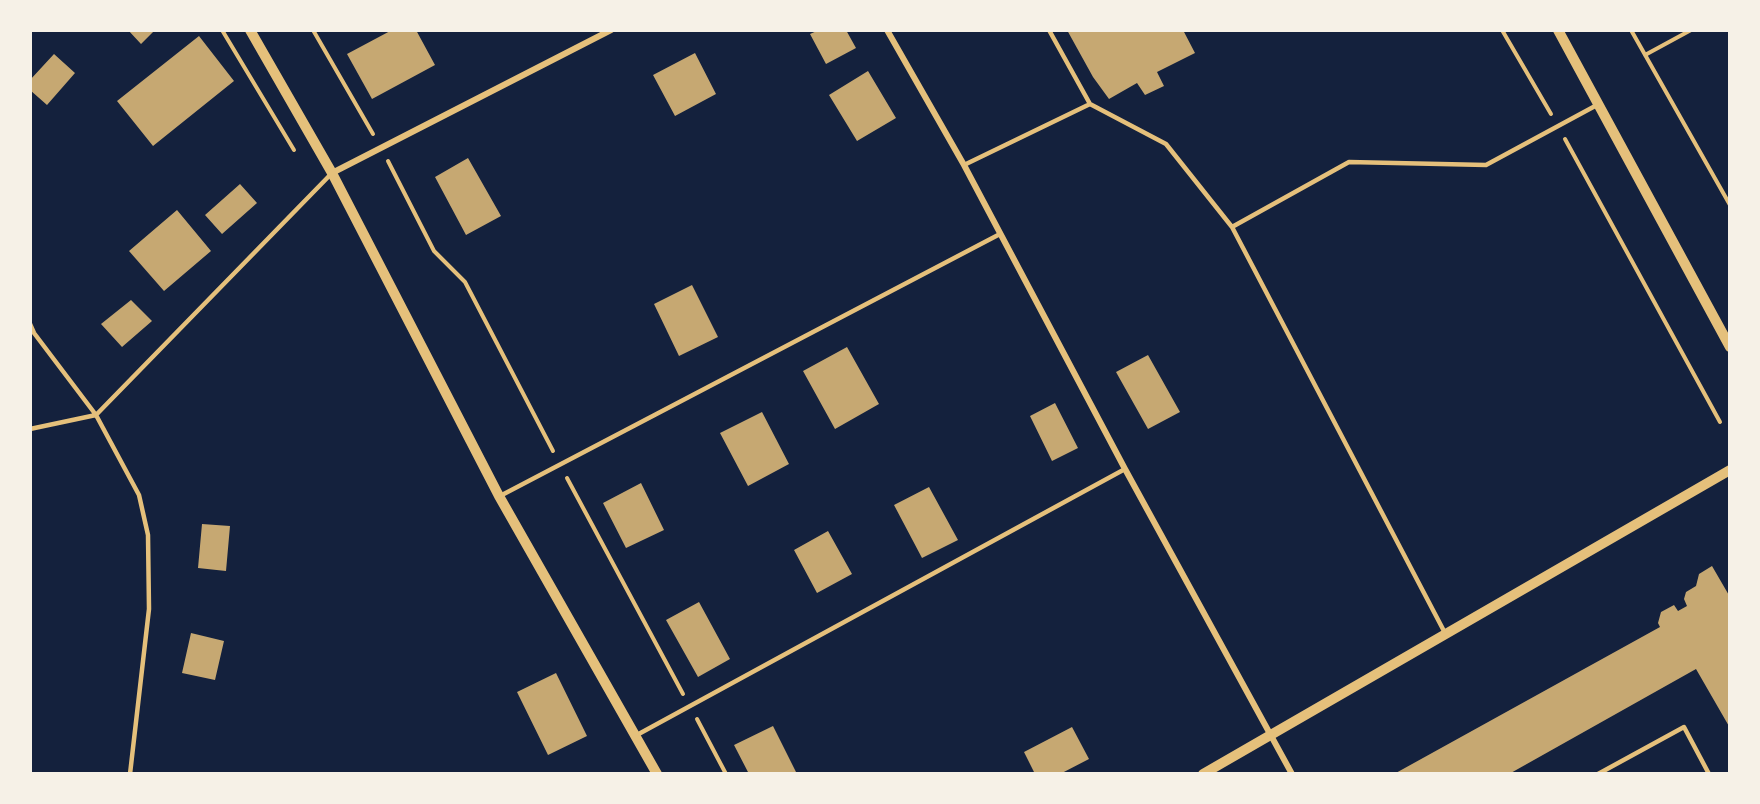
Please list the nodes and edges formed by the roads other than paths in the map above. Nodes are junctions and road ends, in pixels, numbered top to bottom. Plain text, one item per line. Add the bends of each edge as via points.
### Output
1 (250, 30) edge
2 (610, 30) edge
3 (887, 30) edge
4 (1049, 30) edge
5 (1558, 30) edge
6 (1090, 104) junction
7 (1600, 104) junction
8 (964, 165) junction
9 (332, 172) junction
10 (1232, 226) junction
11 (1000, 234) junction
12 (30, 324) edge
13 (1730, 347) edge
14 (96, 415) junction
15 (30, 429) edge
16 (1125, 469) junction
17 (1730, 470) edge
18 (499, 496) junction
19 (1446, 635) junction
20 (634, 736) junction
21 (1271, 736) junction
22 (130, 774) edge
23 (657, 774) edge
24 (1203, 774) edge
25 (1292, 774) edge
26 (1598, 774) edge
27 (1709, 774) edge

1 - 9 street
2 - 9 street
3 - 8 street
4 - 6 lane
5 - 7 street
6 - 8 lane
6 - 10 lane via 1166,144
7 - 10 lane via 1486,165 1349,162
7 - 13 street
8 - 11 street
9 - 14 lane
9 - 18 street
10 - 19 lane
11 - 16 street
11 - 18 lane
12 - 14 lane
14 - 15 lane
14 - 22 lane via 139,495 148,535 149,609
16 - 20 lane
16 - 21 street
17 - 19 street
18 - 20 street
19 - 21 street
20 - 23 street
21 - 24 street
21 - 25 street
26 - 27 lane via 1684,727

